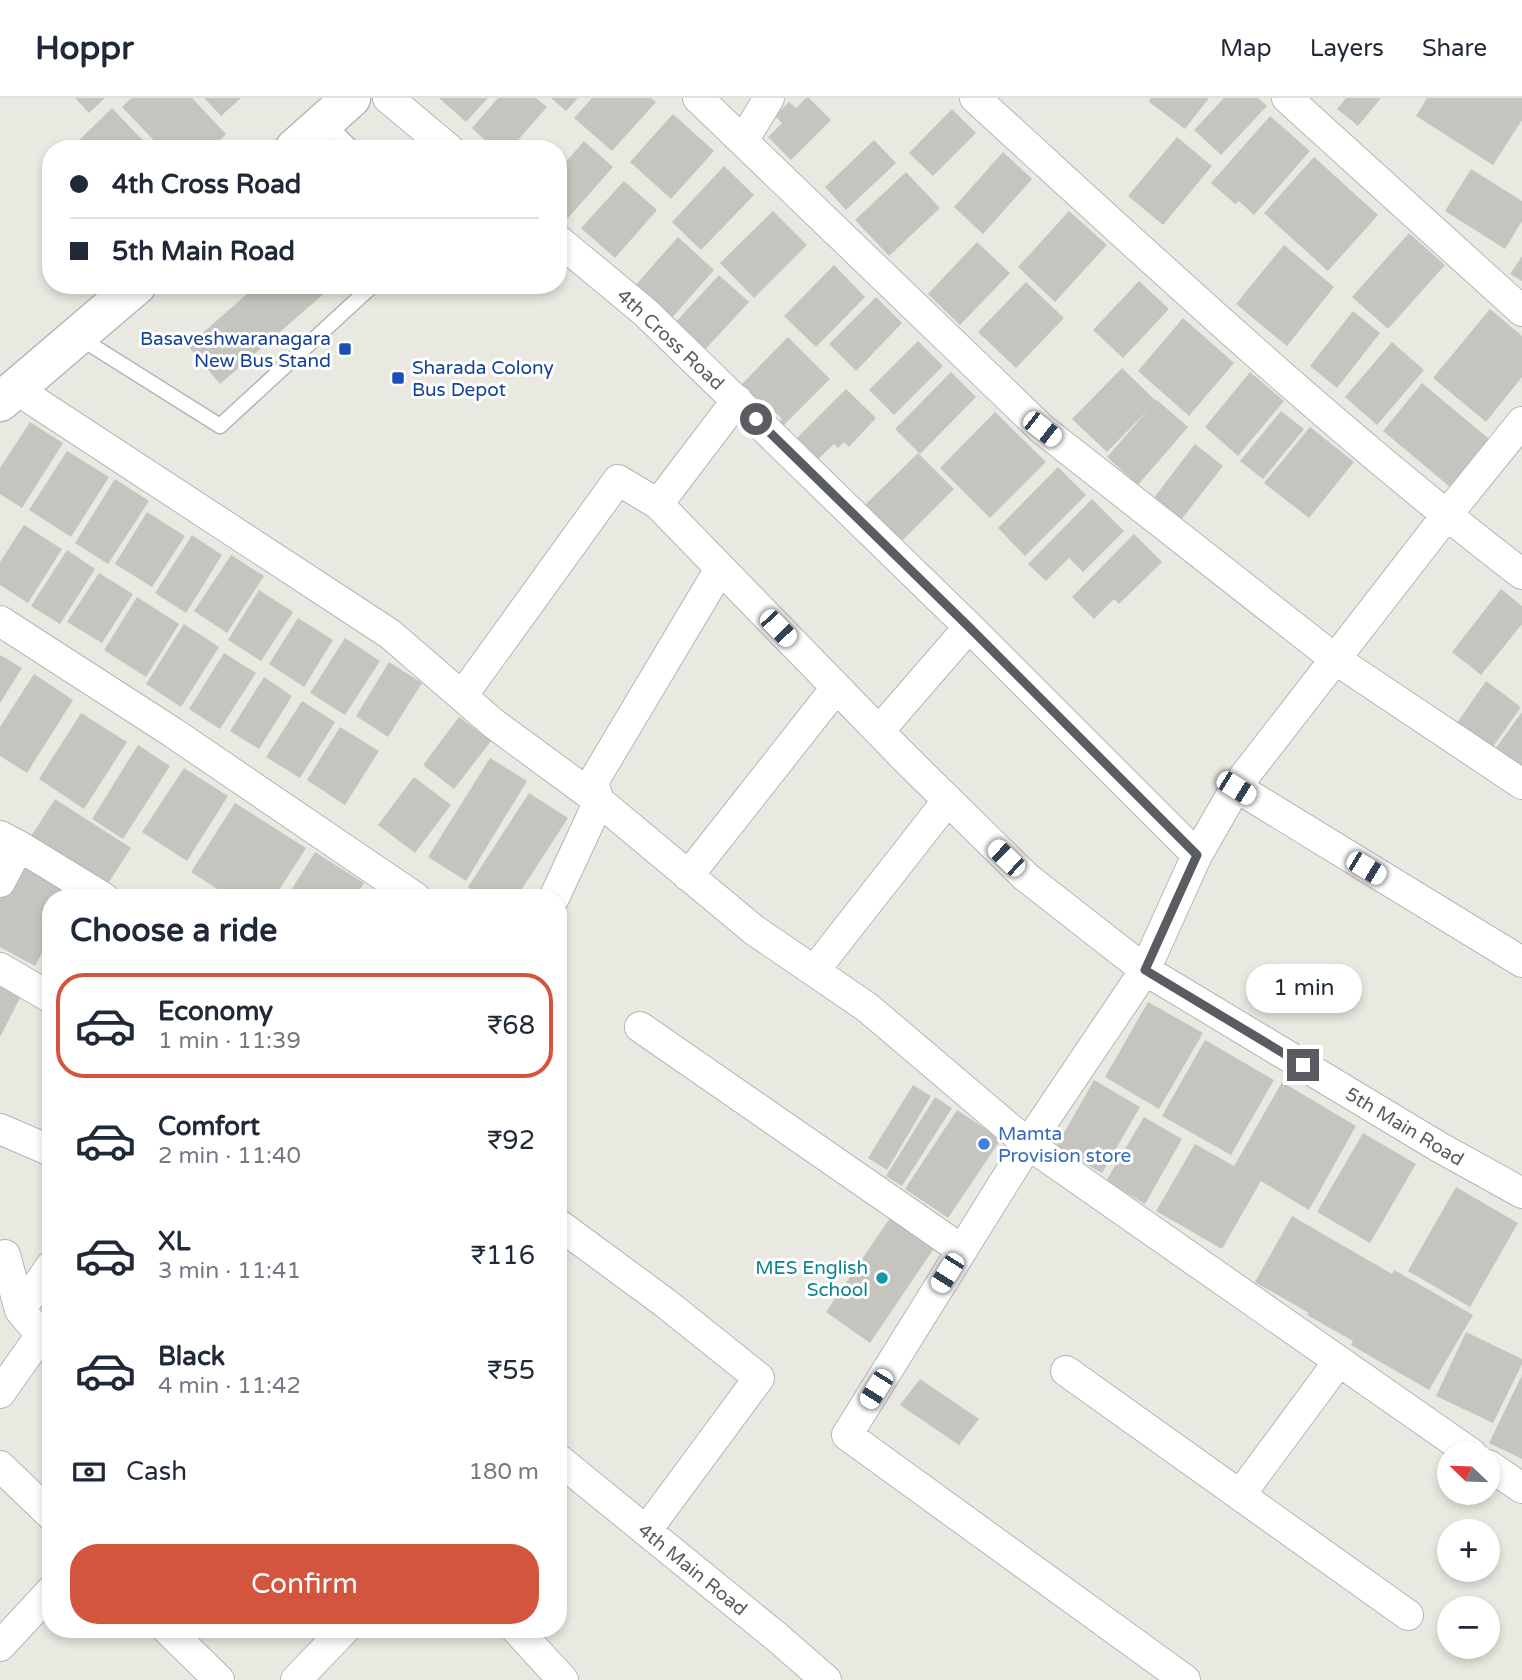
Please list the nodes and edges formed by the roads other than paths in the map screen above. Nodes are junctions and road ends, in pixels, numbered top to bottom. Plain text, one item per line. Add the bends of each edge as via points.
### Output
1 (388, 98) edge
2 (698, 98) edge
3 (769, 98) edge
4 (975, 98) edge
5 (1287, 98) edge
6 (338, 110) edge
7 (304, 140) edge
8 (350, 140) edge
9 (438, 140) edge
10 (743, 141) junction
11 (567, 247) edge
12 (126, 294) edge
13 (363, 294) edge
14 (1522, 311) edge
15 (78, 336) junction
16 (8, 396) edge
17 (737, 400) junction
18 (1522, 422) edge
19 (658, 504) junction
20 (1446, 516) junction
21 (720, 569) junction
22 (1522, 574) edge
23 (0, 621) edge
24 (969, 627) junction
25 (1335, 659) junction
26 (836, 688) junction
27 (462, 696) junction
28 (878, 731) junction
29 (1522, 785) edge
30 (1236, 788) junction
31 (948, 800) junction
32 (599, 801) junction
33 (10, 841) edge
34 (1197, 855) junction
35 (688, 876) junction
36 (0, 881) edge
37 (87, 889) edge
38 (403, 889) edge
39 (558, 889) edge
40 (1522, 962) edge
41 (0, 968) edge
42 (1145, 970) junction
43 (814, 971) junction
44 (42, 986) edge
45 (640, 1027) dead end
46 (0, 1129) edge
47 (1028, 1144) junction
48 (42, 1147) edge
49 (1522, 1193) edge
50 (567, 1231) edge
51 (962, 1250) junction
52 (5, 1255) dead end
53 (42, 1279) edge
54 (20, 1310) junction
55 (42, 1335) edge
56 (42, 1345) edge
57 (1339, 1361) junction
58 (1066, 1371) dead end
59 (0, 1393) edge
60 (1455, 1442) edge
61 (0, 1465) edge
62 (567, 1466) edge
63 (1500, 1473) edge
64 (1522, 1488) edge
65 (1240, 1495) junction
66 (42, 1506) edge
67 (646, 1531) junction
68 (42, 1601) edge
69 (1408, 1615) dead end
70 (176, 1638) edge
71 (336, 1638) edge
72 (524, 1638) edge
73 (0, 1646) edge
74 (219, 1680) edge
75 (296, 1680) edge
76 (563, 1680) edge
77 (826, 1680) edge
78 (1185, 1680) edge

1 - 9 street
2 - 10 street
3 - 10 street
4 - 20 street via 1315,406
5 - 14 street
6 - 7 street
6 - 8 lane
10 - 25 street via 1042,429
11 - 17 street, 4th Cross Road via 645,312
12 - 15 street
13 - 15 lane via 220,426
15 - 16 street
16 - 27 street via 390,634
17 - 19 street
17 - 24 street, 4th Cross Road
18 - 20 street
19 - 21 street, 5th Main Road
19 - 27 street, 5th Main Road via 618,480
20 - 22 street
20 - 25 street
21 - 26 street, 5th Main Road
21 - 32 street via 593,782
23 - 38 street
24 - 28 street
24 - 34 street, 4th Cross Road
25 - 29 street
25 - 30 street
26 - 28 street, 5th Main Road
26 - 35 street
27 - 32 street
28 - 31 street, 5th Main Road
30 - 34 street
30 - 40 street
31 - 42 street, 5th Main Road via 1026,877
31 - 43 street
32 - 35 street
32 - 39 street
33 - 36 street
33 - 37 street
34 - 42 street
35 - 43 street
41 - 44 street
42 - 47 street
42 - 49 street, 5th Main Road
43 - 47 street via 868,1008
45 - 51 street
46 - 48 street
47 - 51 street
47 - 57 street
50 - 67 street via 759,1378
51 - 78 street via 848,1435
52 - 54 street
53 - 54 street
54 - 55 street
56 - 59 street
57 - 60 street
57 - 65 street
58 - 65 street
61 - 66 street
62 - 67 street, 4th Main Road
63 - 64 street
65 - 69 street
67 - 77 street, 4th Main Road
68 - 73 street
70 - 74 street
71 - 75 street
72 - 76 street

